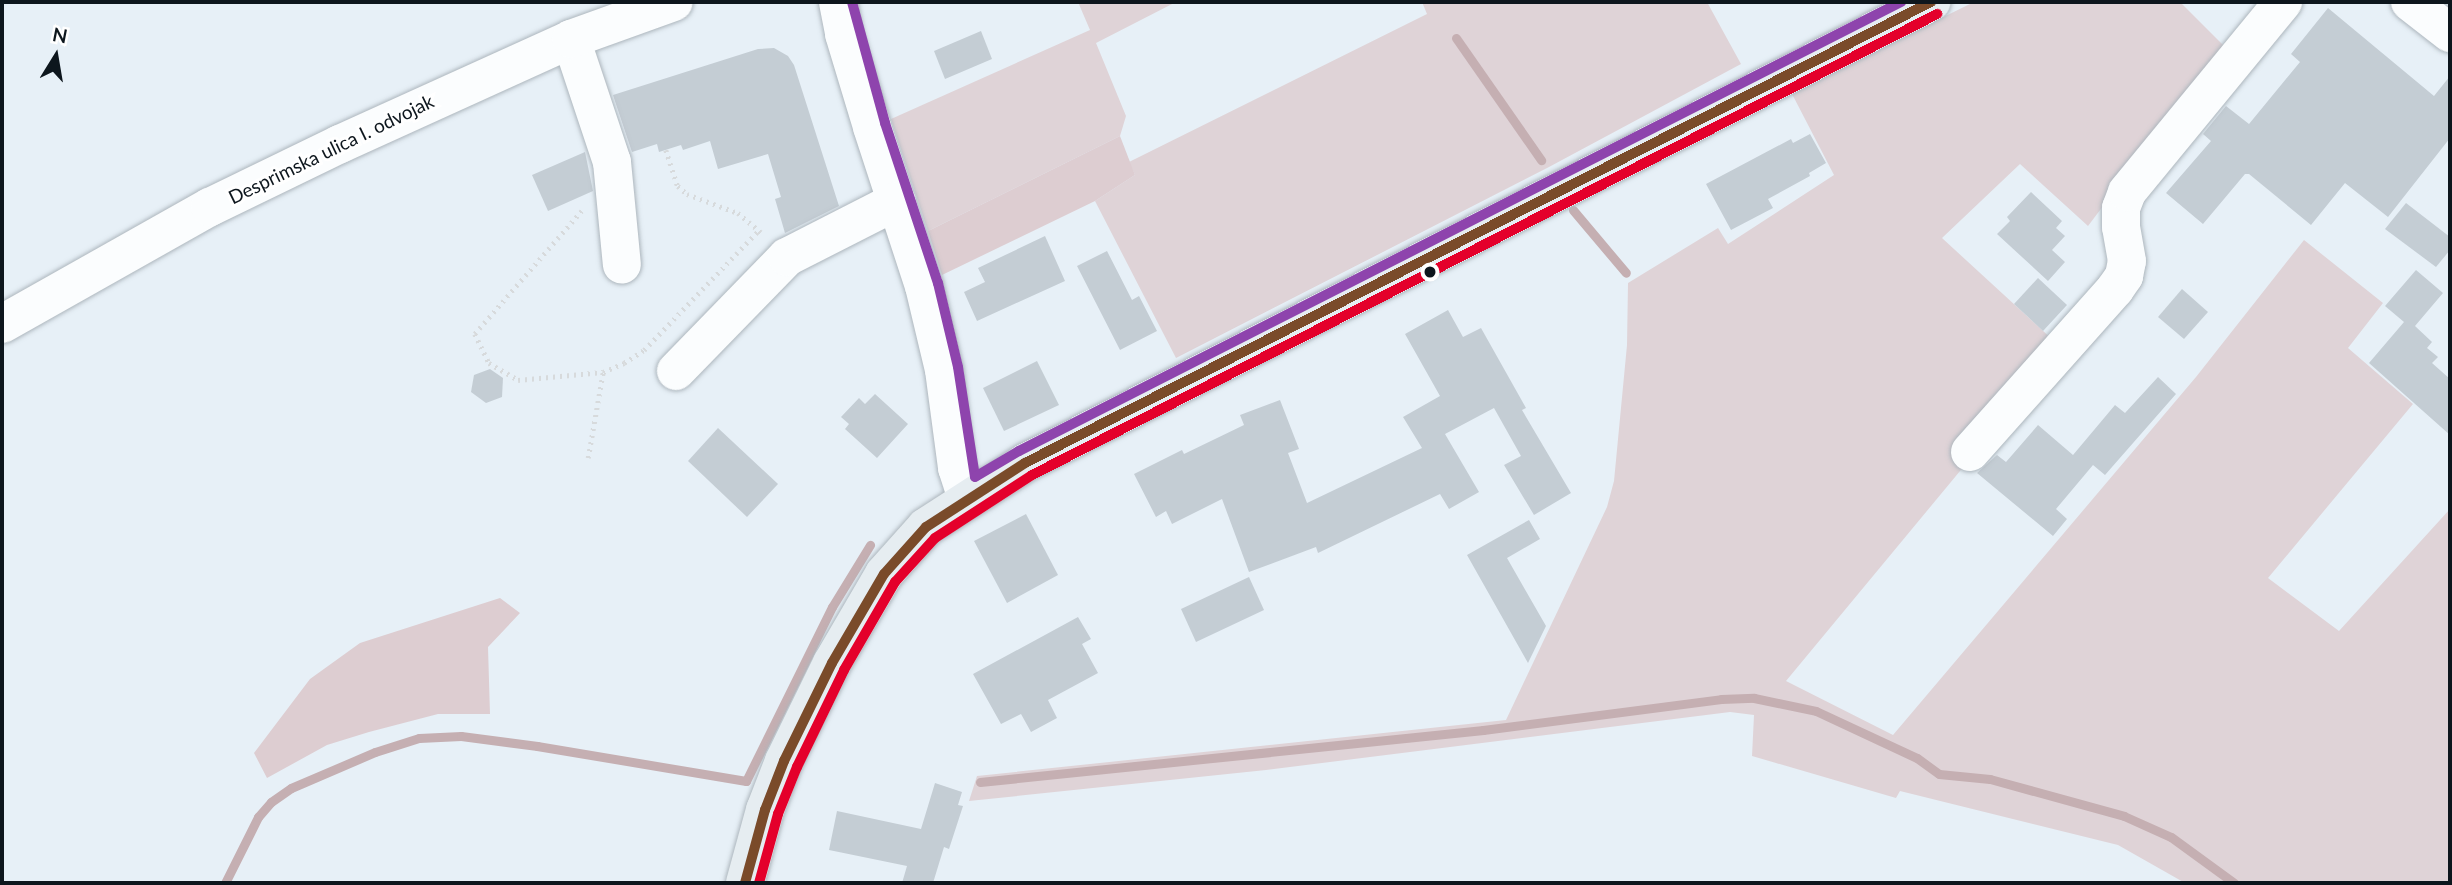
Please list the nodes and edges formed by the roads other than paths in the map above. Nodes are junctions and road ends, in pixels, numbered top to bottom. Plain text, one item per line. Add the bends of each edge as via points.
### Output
1 (674, 2) edge
2 (838, 2) edge
3 (1931, 2) edge
4 (2283, 2) edge
5 (2410, 2) edge
6 (2450, 33) edge
7 (570, 39) junction
8 (897, 201) junction
9 (622, 265) dead end
10 (2, 324) edge
11 (676, 370) dead end
12 (1969, 452) dead end
13 (967, 498) junction
14 (745, 883) edge

1 - 7 street, Desprimska ulica I. odvojak
2 - 8 street
3 - 13 main road via 1025,463
4 - 12 street via 2127,192 2120,227 2127,261 2120,282
5 - 6 street
7 - 9 street via 612,162
7 - 10 street, Desprimska ulica I. odvojak via 210,207
8 - 11 street via 787,257
8 - 13 street via 925,286 944,370 957,468
13 - 14 main road via 910,543 862,611 784,761

